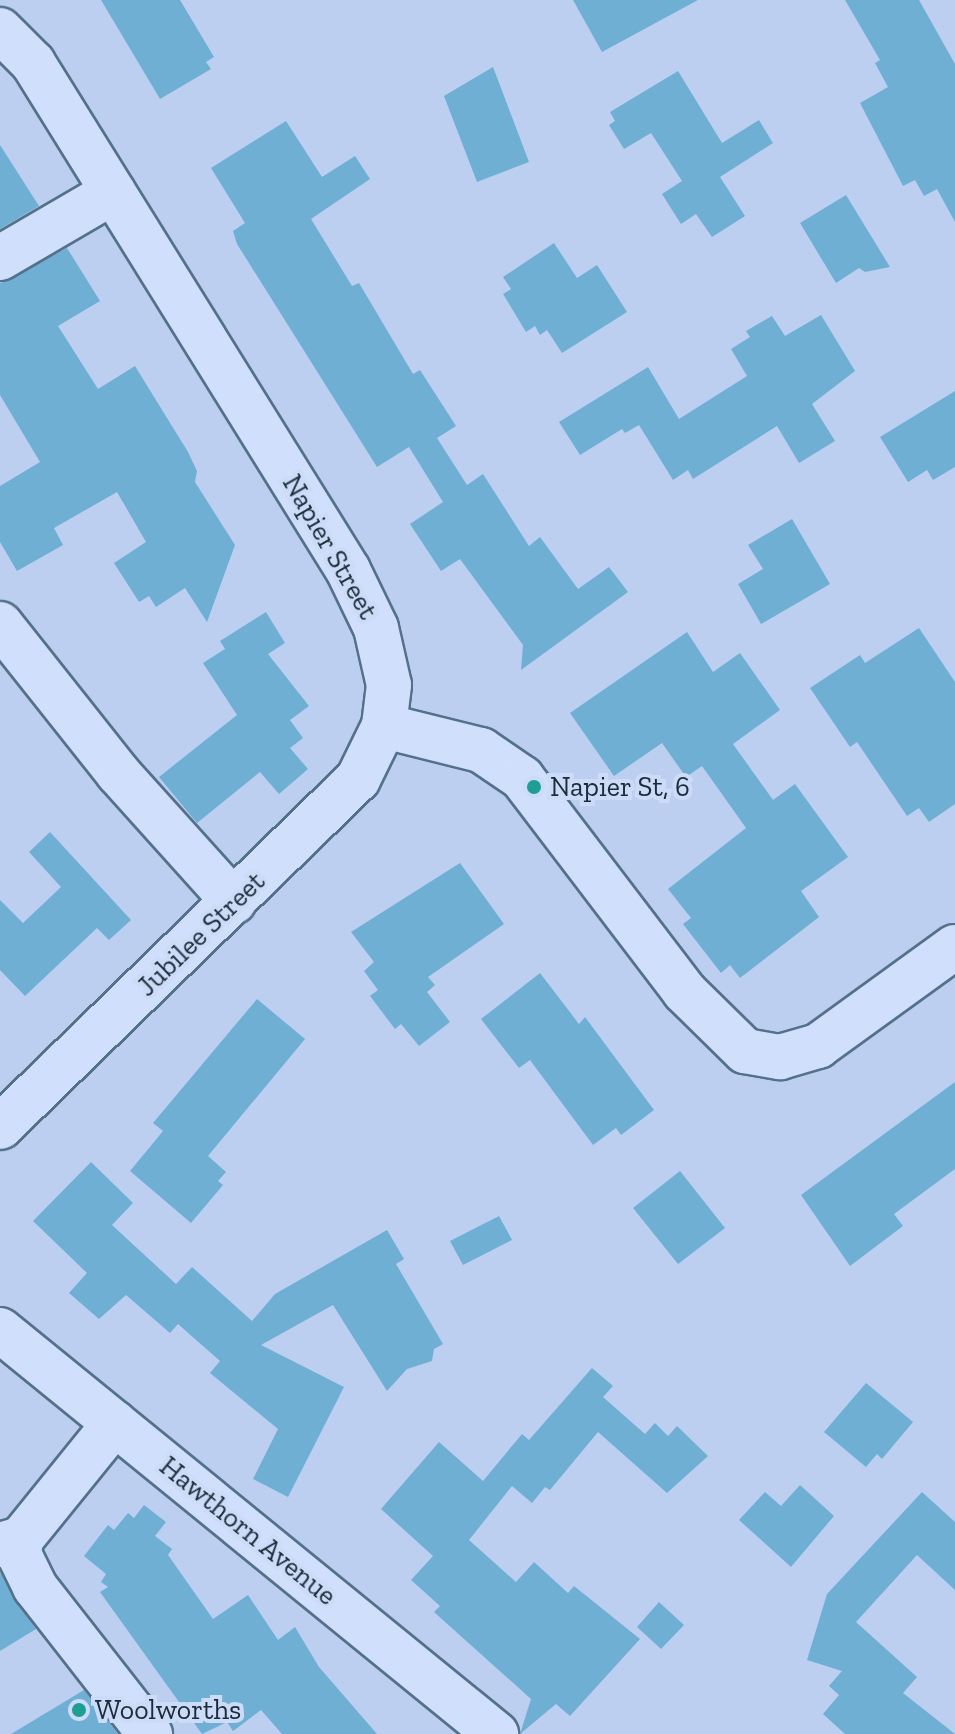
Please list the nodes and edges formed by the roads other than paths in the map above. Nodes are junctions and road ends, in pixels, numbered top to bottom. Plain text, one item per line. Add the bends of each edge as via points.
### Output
1 (3, 0) edge
2 (0, 12) edge
3 (0, 30) edge
4 (113, 192) junction
5 (0, 258) edge
6 (0, 624) edge
7 (384, 726) junction
8 (234, 902) junction
9 (955, 947) edge
10 (0, 1127) edge
11 (0, 1330) edge
12 (115, 1423) junction
13 (10, 1542) edge
14 (150, 1734) edge
15 (496, 1734) edge

1 - 2 street
3 - 4 street, Napier Street via 33,63
4 - 5 street
4 - 7 street, Napier Street via 348,570 383,655 389,685
6 - 8 street via 118,773
7 - 8 street, Jubilee Street via 358,779
7 - 9 street via 481,750 522,778 707,1019 745,1051 780,1057 818,1046
8 - 10 street, Jubilee Street
11 - 12 street, Hawthorn Avenue
12 - 13 street
12 - 15 street, Hawthorn Avenue
13 - 14 street via 35,1587

